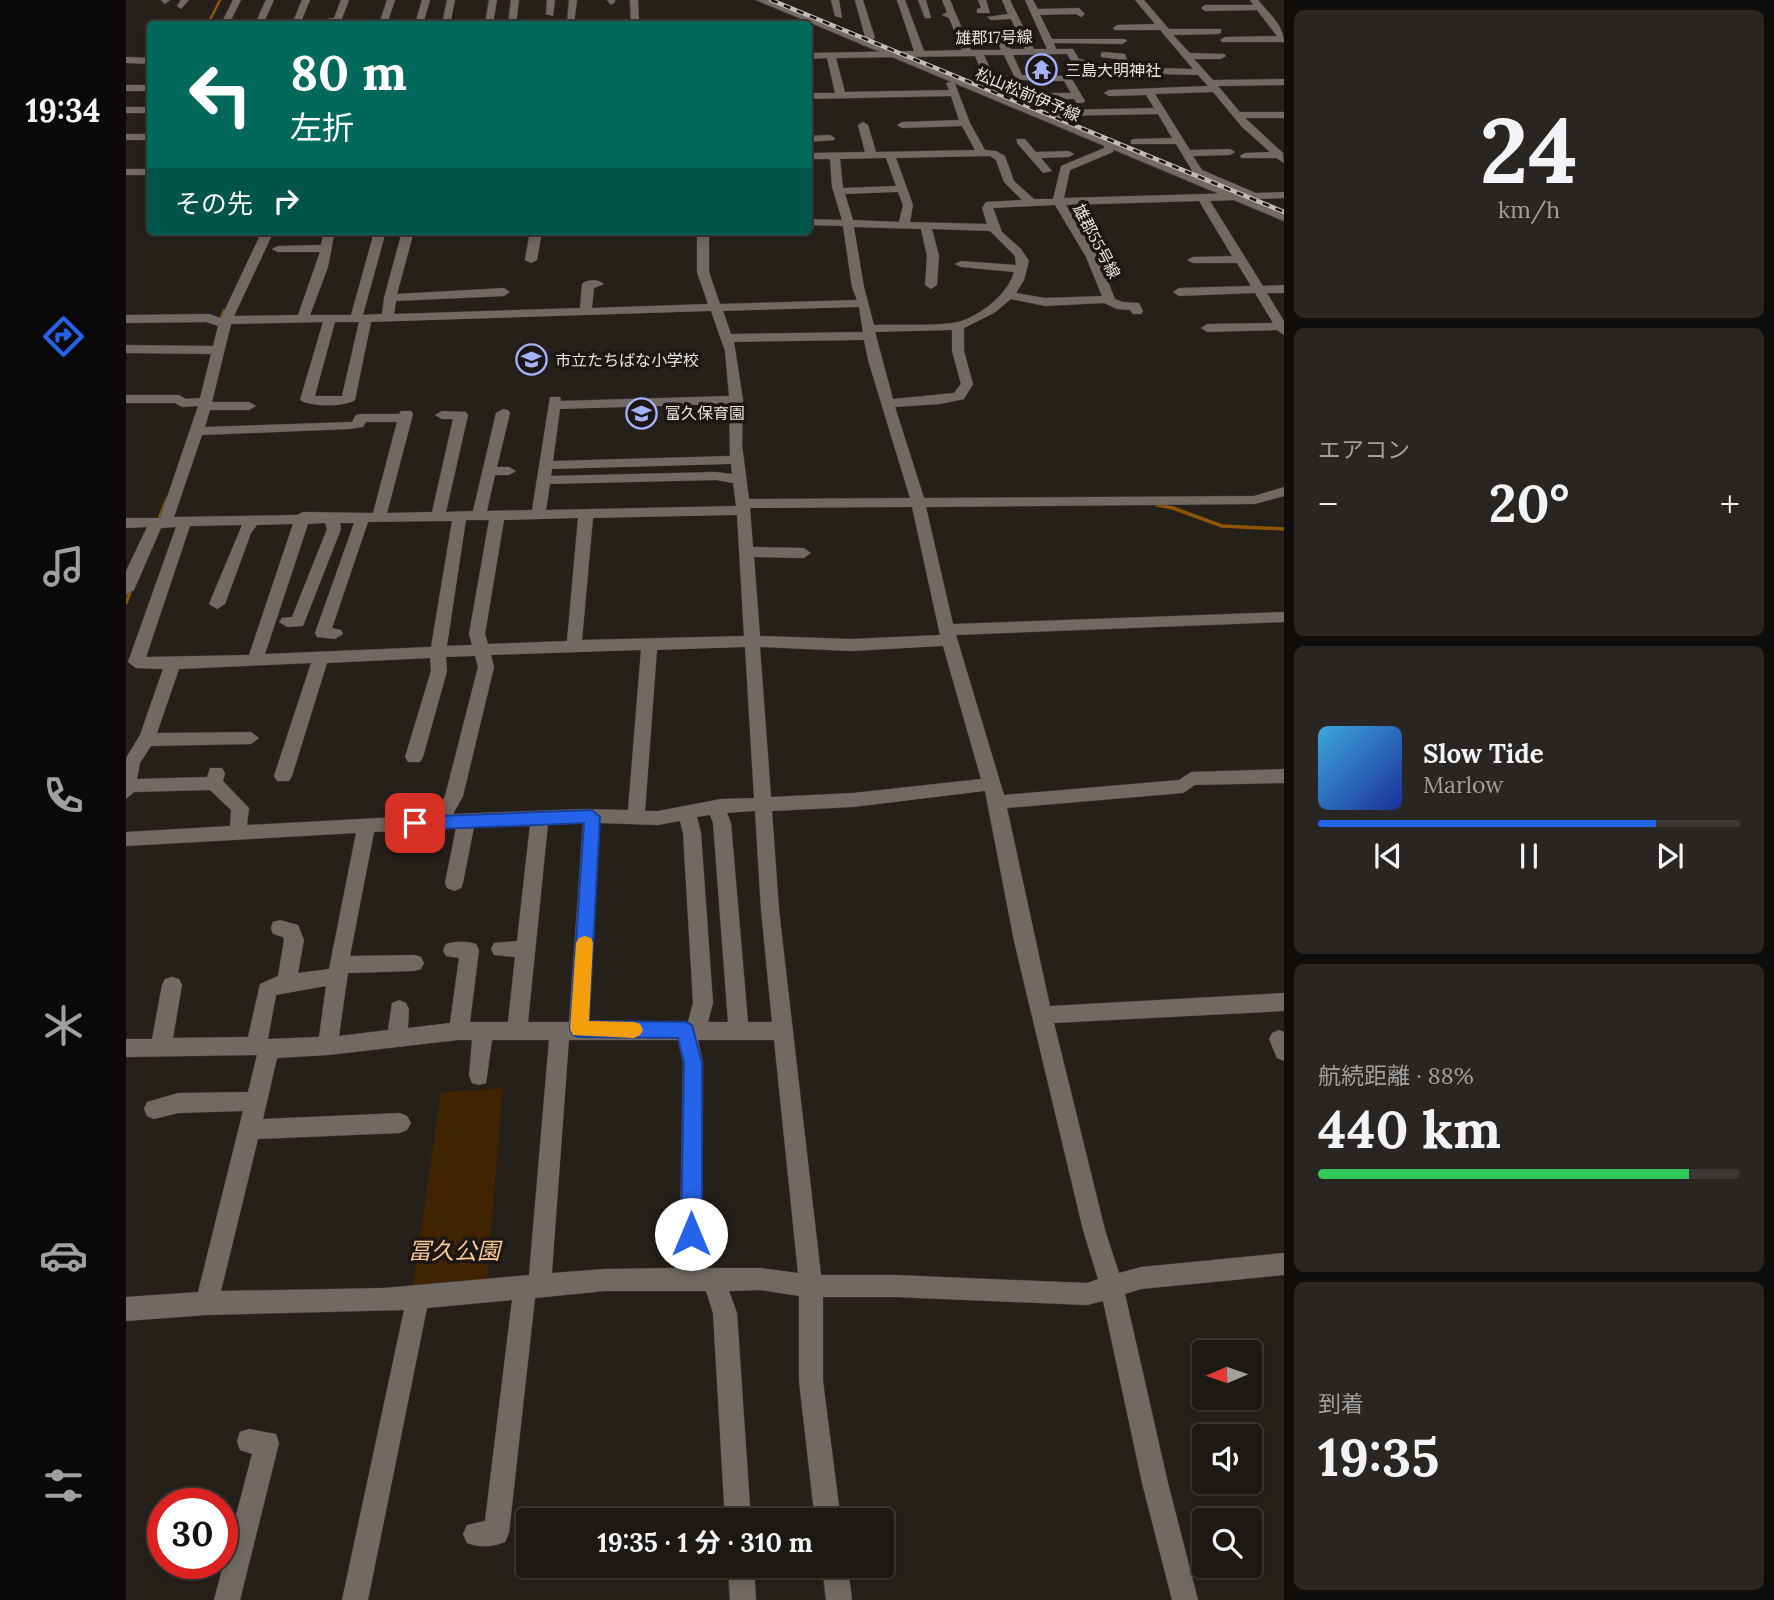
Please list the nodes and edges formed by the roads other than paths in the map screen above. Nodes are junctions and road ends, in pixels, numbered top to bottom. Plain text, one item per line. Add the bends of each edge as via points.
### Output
1 (237, 0) edge
2 (271, 0) edge
3 (391, 0) edge
4 (425, 0) edge
5 (451, 0) edge
6 (493, 0) edge
7 (515, 0) edge
8 (551, 0) edge
9 (573, 0) edge
10 (635, 0) edge
11 (761, 0) edge
12 (835, 0) edge
13 (859, 0) edge
14 (901, 0) edge
15 (922, 0) edge
16 (946, 0) edge
17 (982, 0) edge
18 (1006, 0) edge
19 (1029, 0) edge
20 (1139, 0) edge
21 (1257, 4) edge
22 (341, 6) edge
23 (1205, 8) dead end
24 (1147, 9) junction
25 (1158, 9) dead end
26 (980, 11) dead end
27 (924, 12) dead end
28 (1035, 12) junction
29 (1081, 14) dead end
30 (550, 15) dead end
31 (839, 16) dead end
32 (991, 16) dead end
33 (1013, 16) junction
34 (1284, 18) edge
35 (226, 21) edge
36 (260, 21) edge
37 (330, 21) dead end
38 (384, 21) edge
39 (420, 21) edge
40 (447, 21) edge
41 (490, 21) edge
42 (509, 21) edge
43 (571, 21) edge
44 (635, 21) edge
45 (811, 21) edge
46 (812, 21) edge
47 (1275, 23) edge
48 (1164, 30) junction
49 (1219, 31) dead end
50 (998, 32) dead end
51 (1046, 37) junction
52 (1284, 39) edge
53 (1225, 40) dead end
54 (1099, 41) junction
55 (1122, 41) dead end
56 (1207, 41) dead end
57 (1175, 42) junction
58 (864, 43) junction
59 (1031, 52) junction
60 (1053, 52) junction
61 (973, 53) junction
62 (1007, 53) junction
63 (920, 54) junction
64 (893, 55) junction
65 (1104, 55) junction
66 (812, 56) edge
67 (831, 56) junction
68 (1187, 56) junction
69 (1221, 56) dead end
70 (126, 60) edge
71 (1122, 61) dead end
72 (147, 63) edge
73 (1105, 69) junction
74 (1200, 72) junction
75 (1044, 79) junction
76 (954, 81) junction
77 (908, 82) dead end
78 (1284, 82) edge
79 (993, 86) dead end
80 (1212, 86) junction
81 (126, 88) edge
82 (147, 88) edge
83 (1149, 92) junction
84 (954, 93) junction
85 (1108, 93) dead end
86 (912, 94) junction
87 (812, 96) edge
88 (841, 96) junction
89 (126, 110) edge
90 (147, 110) edge
91 (1056, 110) dead end
92 (1160, 111) junction
93 (1237, 115) junction
94 (1284, 115) edge
95 (965, 123) junction
96 (863, 125) dead end
97 (812, 131) edge
98 (970, 134) junction
99 (126, 137) edge
100 (147, 137) edge
101 (812, 139) edge
102 (1021, 141) dead end
103 (1179, 141) junction
104 (1135, 142) dead end
105 (812, 143) edge
106 (1109, 145) junction
107 (981, 152) junction
108 (1230, 152) dead end
109 (1186, 153) junction
110 (890, 154) junction
111 (996, 154) junction
112 (1033, 154) junction
113 (1069, 154) dead end
114 (871, 155) junction
115 (812, 156) edge
116 (832, 156) junction
117 (1245, 156) dead end
118 (1282, 157) edge
119 (1046, 171) dead end
120 (126, 172) edge
121 (147, 172) edge
122 (903, 189) junction
123 (839, 191) junction
124 (1284, 195) edge
125 (1255, 196) junction
126 (1236, 197) junction
127 (1203, 198) junction
128 (1058, 201) junction
129 (1031, 202) junction
130 (1284, 219) edge
131 (812, 223) edge
132 (848, 225) junction
133 (904, 227) junction
134 (926, 227) junction
135 (993, 228) junction
136 (266, 235) edge
137 (328, 235) edge
138 (384, 235) edge
139 (407, 235) edge
140 (462, 235) edge
141 (535, 235) edge
142 (703, 235) edge
143 (278, 249) dead end
144 (325, 253) junction
145 (299, 257) dead end
146 (1239, 259) junction
147 (531, 260) dead end
148 (1193, 260) dead end
149 (961, 264) dead end
150 (1022, 269) junction
151 (598, 284) dead end
152 (931, 285) dead end
153 (1284, 289) edge
154 (1256, 290) junction
155 (504, 292) dead end
156 (1179, 292) dead end
157 (1009, 295) junction
158 (390, 298) junction
159 (1106, 299) junction
160 (864, 303) junction
161 (717, 308) junction
162 (586, 311) junction
163 (1137, 311) dead end
164 (330, 318) junction
165 (361, 318) junction
166 (387, 318) junction
167 (303, 319) junction
168 (126, 321) edge
169 (225, 321) junction
170 (162, 322) dead end
171 (958, 326) junction
172 (1207, 328) dead end
173 (1282, 329) edge
174 (869, 332) junction
175 (728, 338) junction
176 (126, 349) edge
177 (214, 350) junction
178 (126, 399) edge
179 (736, 400) junction
180 (202, 403) junction
181 (888, 403) junction
182 (249, 406) dead end
183 (554, 407) junction
184 (503, 413) dead end
185 (442, 415) dead end
186 (603, 416) dead end
187 (197, 430) junction
188 (737, 460) junction
189 (545, 465) junction
190 (489, 471) junction
191 (509, 471) dead end
192 (739, 479) junction
193 (543, 480) junction
194 (1284, 491) edge
195 (918, 502) junction
196 (743, 507) junction
197 (586, 513) junction
198 (538, 515) junction
199 (438, 516) junction
200 (460, 516) junction
201 (479, 516) junction
202 (497, 516) junction
203 (303, 517) junction
204 (331, 517) junction
205 (371, 517) junction
206 (253, 520) junction
207 (126, 523) edge
208 (184, 523) junction
209 (161, 524) junction
210 (746, 552) junction
211 (804, 553) dead end
212 (126, 590) edge
213 (218, 604) dead end
214 (1284, 617) edge
215 (288, 622) dead end
216 (335, 634) dead end
217 (948, 635) junction
218 (753, 641) junction
219 (649, 644) junction
220 (574, 646) junction
221 (483, 650) junction
222 (438, 652) junction
223 (321, 657) junction
224 (263, 660) junction
225 (221, 662) junction
226 (173, 664) junction
227 (266, 678) dead end
228 (216, 681) dead end
229 (285, 714) dead end
230 (303, 714) junction
231 (146, 740) junction
232 (240, 742) dead end
233 (412, 749) dead end
234 (283, 776) dead end
235 (1284, 776) edge
236 (127, 789) edge
237 (995, 793) junction
238 (765, 803) junction
239 (716, 807) junction
240 (687, 813) junction
241 (592, 817) junction
242 (636, 817) junction
243 (540, 818) junction
244 (466, 821) junction
245 (440, 822) junction
246 (366, 826) junction
247 (238, 832) junction
248 (126, 839) edge
249 (454, 883) dead end
250 (280, 928) dead end
251 (501, 949) dead end
252 (526, 949) junction
253 (453, 950) dead end
254 (414, 963) dead end
255 (338, 970) junction
256 (286, 984) junction
257 (172, 985) dead end
258 (1284, 1002) edge
259 (399, 1009) dead end
260 (1044, 1015) junction
261 (570, 1029) junction
262 (483, 1030) junction
263 (517, 1030) junction
264 (691, 1030) junction
265 (458, 1031) junction
266 (739, 1031) junction
267 (785, 1031) junction
268 (397, 1038) junction
269 (328, 1045) junction
270 (262, 1047) junction
271 (126, 1048) edge
272 (160, 1048) junction
273 (479, 1076) dead end
274 (256, 1101) junction
275 (154, 1108) dead end
276 (400, 1123) dead end
277 (250, 1129) junction
278 (1284, 1264) edge
279 (683, 1279) junction
280 (714, 1279) junction
281 (532, 1285) junction
282 (811, 1286) junction
283 (1112, 1288) junction
284 (418, 1296) junction
285 (207, 1303) junction
286 (126, 1309) edge
287 (249, 1441) dead end
288 (737, 1508) edge
289 (826, 1508) edge
290 (476, 1534) dead end
291 (742, 1578) edge
292 (836, 1578) edge
293 (227, 1600) edge
294 (355, 1600) edge
295 (743, 1600) edge
296 (839, 1600) edge
297 (1185, 1600) edge

1 - 35 street
2 - 36 street
3 - 38 street
4 - 39 street
5 - 40 street
6 - 41 street
7 - 42 street
8 - 30 street
9 - 43 street
10 - 44 street
11 - 45 main road, 松山松前伊予線
12 - 31 street
13 - 58 street via 870,38
14 - 63 street
15 - 27 street
16 - 61 street via 952,22
17 - 26 street via 987,10
18 - 33 street
19 - 28 street
20 - 24 street
21 - 23 street
21 - 47 street
22 - 37 street via 337,21
24 - 25 street
24 - 48 street
28 - 29 street
28 - 51 street
32 - 33 street
33 - 59 street
34 - 47 street
46 - 58 main road, 松山松前伊予線
47 - 52 street
48 - 49 street
48 - 51 street
48 - 57 street
50 - 62 street
51 - 54 street
51 - 60 street
52 - 53 street
54 - 55 street
54 - 65 street
56 - 57 street
57 - 68 street
58 - 64 main road, 松山松前伊予線
59 - 60 street, 雄郡17号線
59 - 62 street, 雄郡17号線
60 - 73 street, 雄郡17号線 via 1070,51 1085,69
61 - 62 street, 雄郡17号線
61 - 63 street, 雄郡17号線
61 - 79 street
62 - 75 street via 1019,78
63 - 64 street, 雄郡17号線
64 - 67 street, 雄郡17号線
64 - 76 main road, 松山松前伊予線
65 - 71 street via 1122,56
65 - 73 street
66 - 67 street, 雄郡17号線
67 - 88 street
68 - 69 street
68 - 74 street
70 - 72 street
73 - 74 street
74 - 80 street
75 - 75 street via 1067,78 1078,99 1044,96
76 - 84 street
76 - 106 main road, 松山松前伊予線
77 - 86 street
78 - 80 street
80 - 83 street
80 - 93 street
81 - 82 street
83 - 85 street
83 - 92 street
84 - 86 street
84 - 95 street
86 - 88 street
87 - 88 street
89 - 90 street
91 - 92 street
92 - 103 street
93 - 94 street
93 - 118 street
95 - 98 street
95 - 98 street via 905,129
96 - 114 street
97 - 101 street via 829,134
98 - 107 street
99 - 100 street
102 - 112 street
103 - 104 street
103 - 109 street
105 - 116 street
106 - 126 main road, 松山松前伊予線
106 - 128 street, 雄郡55号線 via 1109,150 1065,168
107 - 110 street
107 - 111 street
108 - 109 street
109 - 125 street via 1198,172
110 - 114 street
110 - 122 street
111 - 112 street
111 - 129 street via 1009,182
112 - 113 street
112 - 119 street
114 - 116 street
115 - 116 street
116 - 123 street
117 - 118 street
120 - 121 street
122 - 123 street
122 - 133 street via 908,205
123 - 132 street
124 - 125 street
125 - 126 street
126 - 127 street
126 - 130 main road, 松山松前伊予線
127 - 128 street
127 - 146 street
128 - 129 street
128 - 159 street, 雄郡55号線 via 1102,277 1110,299
129 - 135 street via 989,205
131 - 132 street
132 - 133 street
132 - 160 street
133 - 134 street
134 - 135 street
134 - 152 street via 933,257
135 - 150 street via 1019,252
136 - 169 street
137 - 144 street
138 - 165 street
139 - 140 street via 461,239
139 - 158 street
141 - 147 street
142 - 161 street via 703,272
143 - 144 street
144 - 145 street
144 - 167 street
146 - 148 street
146 - 154 street
149 - 150 street
150 - 157 street
151 - 162 street via 588,284
153 - 154 street
154 - 156 street
154 - 173 street
155 - 158 street
157 - 159 street, 雄郡55号線 via 1045,302
157 - 171 street
158 - 166 street
159 - 163 street via 1135,306
160 - 161 street
160 - 174 street
161 - 162 street
161 - 175 street
162 - 166 street
164 - 165 street
164 - 165 street via 307,400 348,400
164 - 167 street
165 - 166 street
167 - 169 street
168 - 169 street
168 - 170 street
169 - 177 street
171 - 174 street
171 - 181 street via 958,351 967,384 959,396
172 - 173 street
174 - 175 street
174 - 181 street
175 - 179 street
176 - 177 street
177 - 180 street
178 - 180 street
179 - 183 street
179 - 188 street
180 - 182 street
180 - 187 street
181 - 195 street
183 - 186 street
183 - 189 street
184 - 190 street
185 - 199 street via 461,415
187 - 205 street via 351,425 361,418 405,416
187 - 209 street
188 - 189 street
188 - 192 street
189 - 193 street
190 - 191 street
190 - 201 street
192 - 193 street
192 - 196 street
193 - 198 street
194 - 195 street via 1255,500
195 - 196 street
195 - 217 street
196 - 197 street
196 - 210 street
197 - 198 street
197 - 220 street
198 - 202 street
199 - 200 street
199 - 205 street
200 - 201 street
200 - 222 street
201 - 202 street
202 - 221 street via 496,555 478,634
203 - 204 street
203 - 206 street
203 - 224 street
204 - 205 street
204 - 215 street via 334,529 304,591 298,622
205 - 216 street via 323,634
206 - 208 street
206 - 213 street via 230,552
207 - 209 street
208 - 209 street
208 - 226 street via 136,662
209 - 212 street via 141,552
210 - 211 street via 784,559
210 - 218 street
214 - 217 street
217 - 218 street via 850,645
217 - 237 street
218 - 219 street
218 - 238 street
219 - 220 street
219 - 242 street
220 - 221 street
221 - 222 street
221 - 245 street via 485,667 454,796
222 - 223 street
222 - 233 street via 441,663
223 - 224 street
223 - 230 street
224 - 225 street
224 - 227 street
225 - 226 street
225 - 228 street
226 - 231 street
229 - 230 street
230 - 234 street
231 - 232 street
231 - 236 street via 132,763
235 - 237 street via 1191,779 1182,786
236 - 247 street via 215,778 240,808
237 - 238 street
237 - 260 street via 1024,941
238 - 239 street
238 - 267 street via 770,910
239 - 240 street
239 - 266 street via 722,823
240 - 242 street
240 - 264 street via 703,1003
241 - 242 street
241 - 243 street
241 - 261 street
243 - 244 street
243 - 252 street
244 - 245 street
244 - 249 street
245 - 246 street
246 - 247 street
246 - 255 street
247 - 248 street
250 - 256 street via 291,931 294,940
251 - 252 street
252 - 263 street
253 - 265 street via 469,950
254 - 255 street
255 - 256 street
255 - 269 street
256 - 270 street via 267,990
257 - 272 street
258 - 260 street
259 - 268 street
260 - 283 street
261 - 263 street
261 - 264 street
261 - 281 street
262 - 263 street
262 - 265 street
262 - 273 street
264 - 266 street
264 - 279 street via 691,1234
265 - 268 street
266 - 267 street
267 - 282 street
268 - 269 street
269 - 270 street
270 - 272 street
270 - 274 street
271 - 272 street
274 - 275 street
274 - 277 street
276 - 277 street
277 - 285 street
278 - 283 street via 1141,1278
279 - 280 street
279 - 281 street
280 - 282 street
280 - 288 street via 725,1313
281 - 284 street
281 - 290 street via 505,1392 496,1533
282 - 283 street via 1087,1294
282 - 289 street via 811,1381
283 - 297 street
284 - 285 street
284 - 294 street
285 - 286 street
287 - 293 street via 267,1443
291 - 295 street
292 - 296 street

